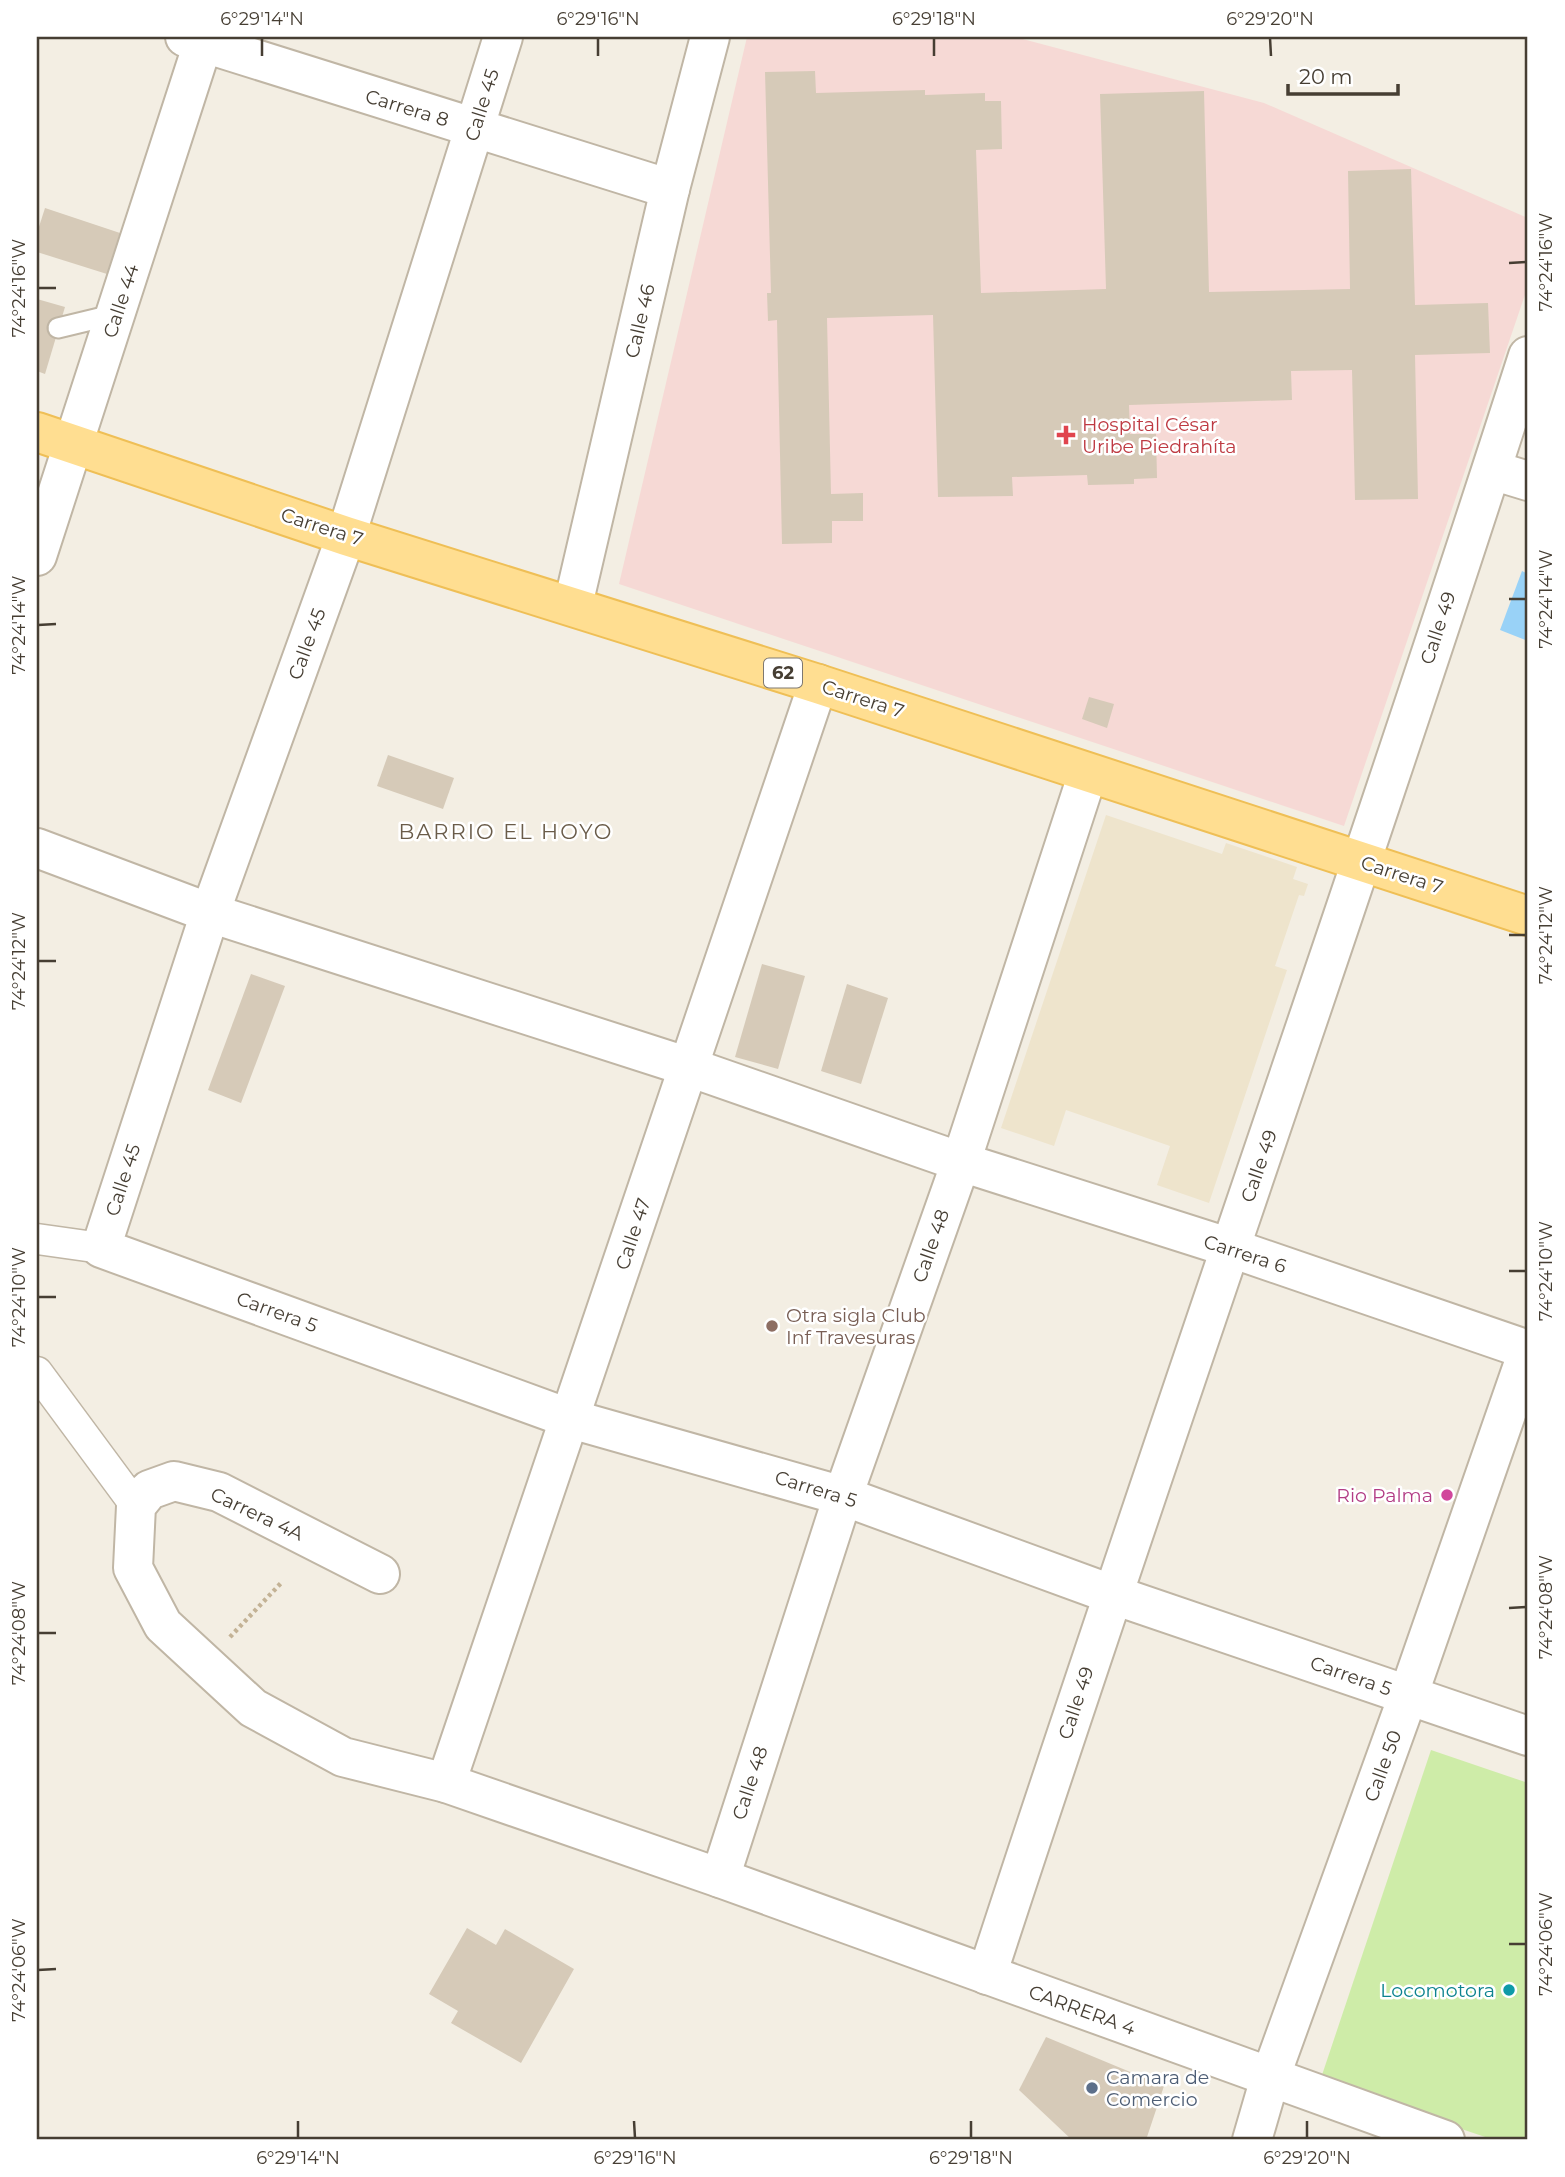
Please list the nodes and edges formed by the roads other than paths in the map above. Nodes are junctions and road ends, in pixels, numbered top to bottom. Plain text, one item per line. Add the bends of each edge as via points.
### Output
1 (503, 37) edge
2 (710, 37) edge
3 (197, 39) edge
4 (474, 130) junction
5 (670, 188) junction
6 (116, 314) junction
7 (58, 328) dead end
8 (1528, 356) edge
9 (37, 432) edge
10 (75, 445) junction
11 (1492, 470) junction
12 (1528, 481) edge
13 (346, 536) junction
14 (37, 556) edge
15 (573, 606) junction
16 (818, 684) junction
17 (1088, 773) junction
18 (37, 848) edge
19 (1360, 862) junction
20 (210, 913) junction
21 (1528, 916) edge
22 (689, 1067) junction
23 (961, 1162) junction
24 (37, 1239) edge
25 (101, 1248) junction
26 (1231, 1248) junction
27 (1528, 1350) edge
28 (37, 1372) edge
29 (571, 1419) junction
30 (843, 1496) junction
31 (136, 1506) junction
32 (380, 1574) dead end
33 (1111, 1594) junction
34 (1408, 1696) junction
35 (1528, 1736) edge
36 (446, 1783) junction
37 (720, 1878) junction
38 (986, 1975) junction
39 (1270, 2078) junction
40 (1252, 2140) edge
41 (1445, 2140) edge

1 - 4 street, Calle 45
2 - 5 street, Calle 46
3 - 4 street, Carrera 8
3 - 6 street, Calle 44
4 - 5 street, Carrera 8
4 - 13 street, Calle 45
5 - 15 street, Calle 46
6 - 7 lane
6 - 10 street, Calle 44
8 - 11 street, Calle 49
9 - 10 main road, Carrera 7 / 62
10 - 13 main road, Carrera 7 / 62
10 - 14 street, Calle 44
11 - 12 street
11 - 19 street, Calle 49
13 - 15 main road, Carrera 7 / 62
13 - 20 street, Calle 45
15 - 16 main road, Carrera 7 / 62
16 - 17 main road, Carrera 7 / 62
16 - 22 street, Calle 47
17 - 19 main road, Carrera 7 / 62
17 - 23 street, Calle 48
18 - 20 street, Carrera 6
19 - 21 main road, Carrera 7 / 62
19 - 26 street, Calle 49
20 - 22 street, Carrera 6
20 - 25 street, Calle 45
22 - 23 street, Carrera 6
22 - 29 street, Calle 47
23 - 26 street, Carrera 6
23 - 30 street, Calle 48
24 - 25 street
25 - 29 street, Carrera 5
26 - 27 street, Carrera 6
26 - 33 street, Calle 49
27 - 34 street, Calle 50
28 - 31 street
29 - 30 street, Carrera 5
29 - 36 street, Calle 47
30 - 33 street, Carrera 5
30 - 37 street, Calle 48
31 - 32 street, Carrera 4A via 149,1490 174,1481 219,1492
31 - 36 street, CARRERA 4 via 133,1568 163,1625 253,1708 343,1757
33 - 34 street, Carrera 5
33 - 38 street, Calle 49
34 - 35 street, Carrera 5
34 - 39 street, Calle 50
36 - 37 street, CARRERA 4
37 - 38 street, CARRERA 4
38 - 39 street, CARRERA 4
39 - 40 street, Calle 50
39 - 41 street, CARRERA 4

